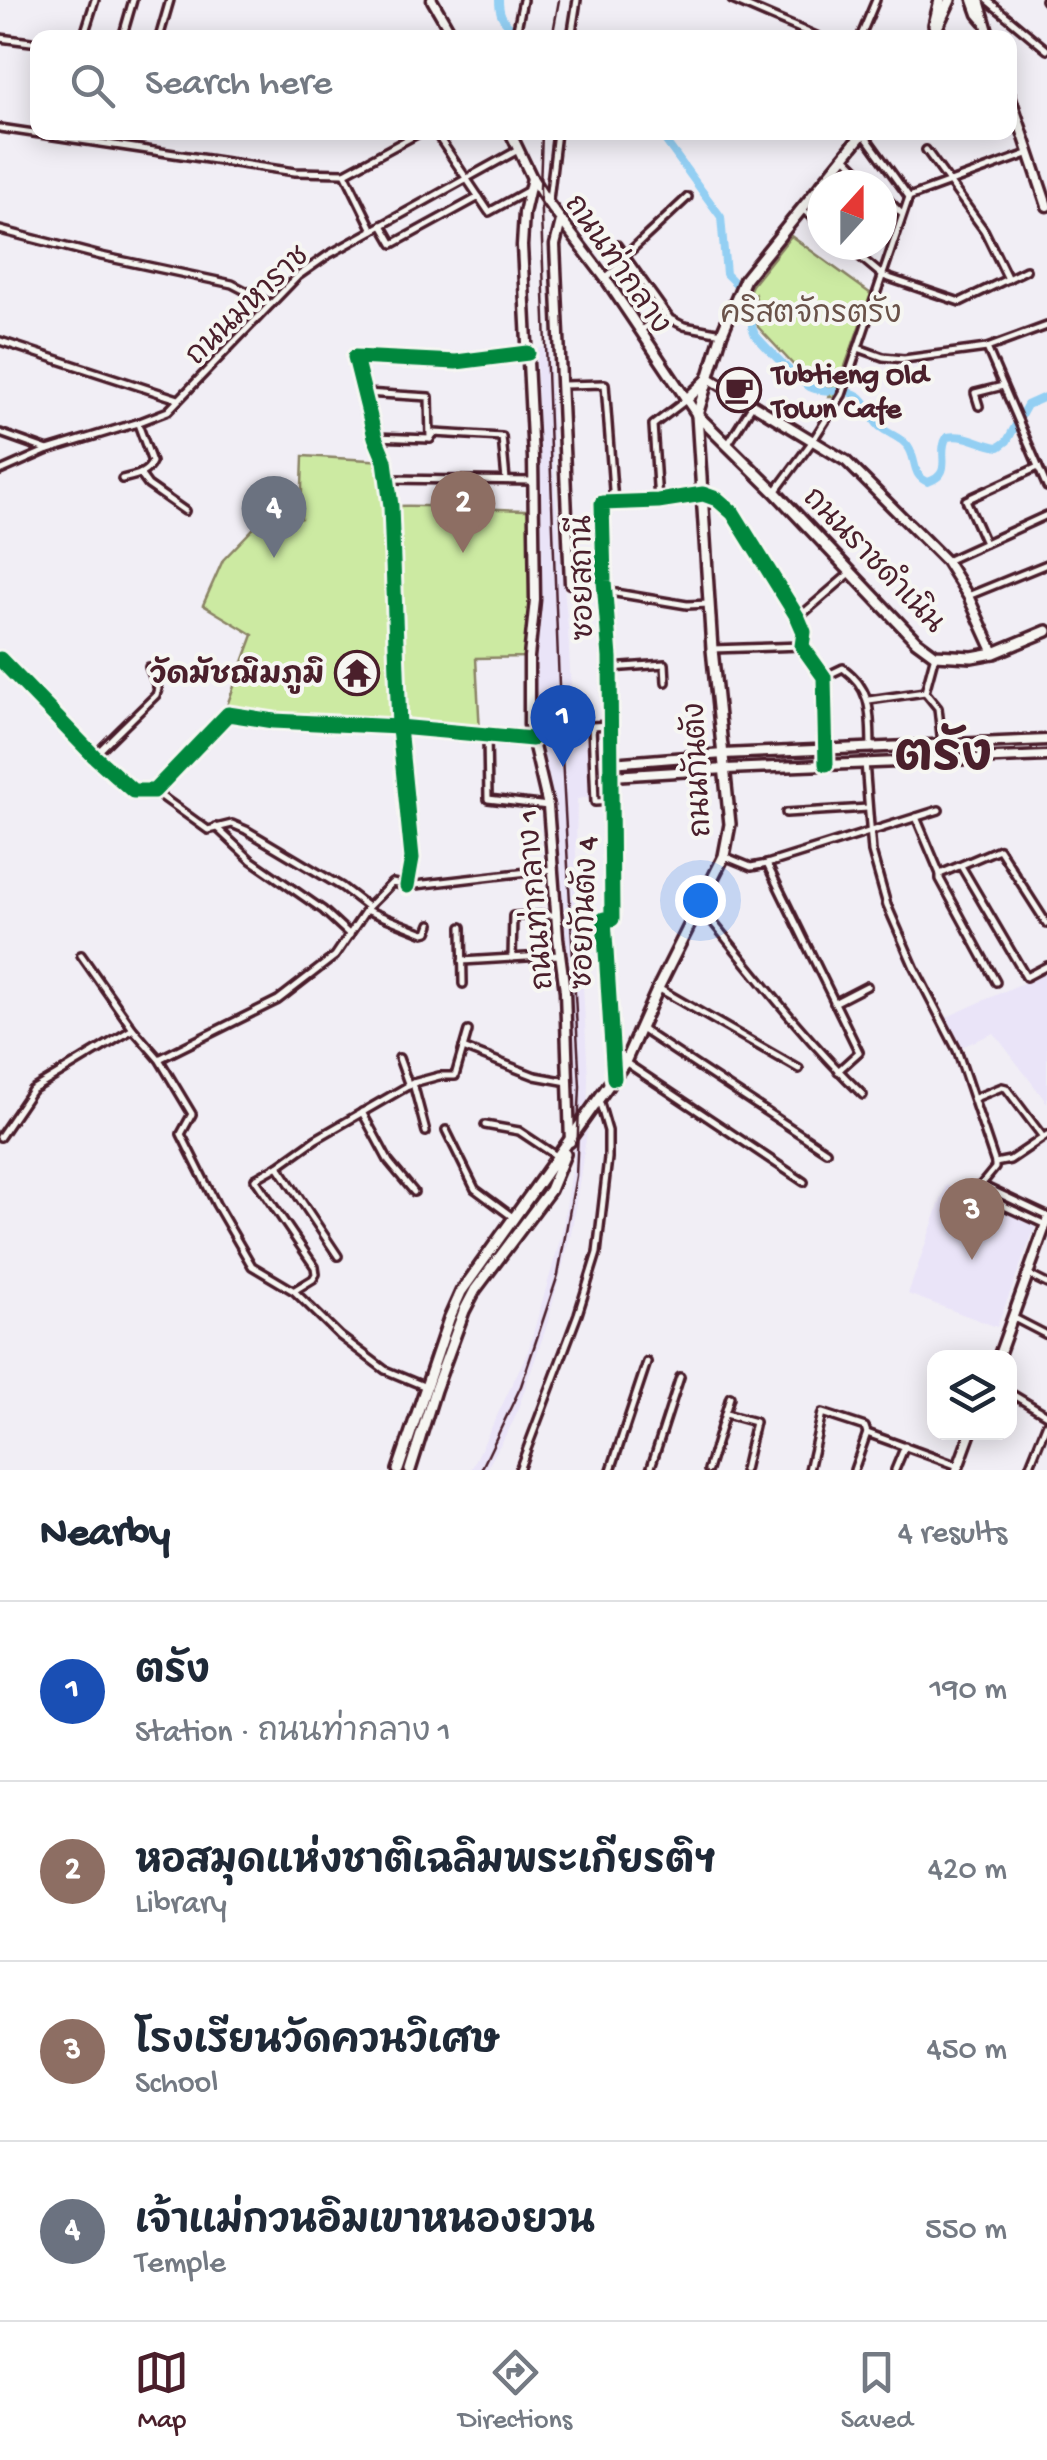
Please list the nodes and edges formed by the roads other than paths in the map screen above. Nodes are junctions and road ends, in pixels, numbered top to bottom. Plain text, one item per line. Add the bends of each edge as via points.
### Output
1 (95, 0) edge
2 (133, 0) edge
3 (170, 0) edge
4 (432, 0) edge
5 (523, 0) edge
6 (577, 0) edge
7 (732, 0) edge
8 (758, 0) edge
9 (876, 0) edge
10 (940, 0) edge
11 (950, 0) edge
12 (976, 0) edge
13 (987, 0) edge
14 (755, 9) junction
15 (86, 30) edge
16 (124, 30) edge
17 (161, 30) edge
18 (449, 30) edge
19 (517, 30) edge
20 (571, 30) edge
21 (803, 30) edge
22 (863, 30) edge
23 (934, 30) edge
24 (936, 30) edge
25 (987, 30) edge
26 (0, 38) edge
27 (30, 42) edge
28 (1047, 50) edge
29 (1017, 115) edge
30 (0, 128) edge
31 (30, 132) edge
32 (80, 140) edge
33 (406, 140) edge
34 (440, 140) edge
35 (514, 140) edge
36 (556, 140) edge
37 (857, 140) edge
38 (868, 140) edge
39 (518, 150) junction
40 (926, 150) dead end
41 (1030, 153) junction
42 (844, 156) junction
43 (858, 170) edge
44 (344, 172) junction
45 (466, 178) junction
46 (532, 178) junction
47 (948, 182) junction
48 (530, 190) junction
49 (479, 197) junction
50 (688, 197) dead end
51 (908, 197) junction
52 (548, 203) junction
53 (1047, 206) edge
54 (802, 209) junction
55 (897, 210) edge
56 (807, 213) edge
57 (902, 215) junction
58 (561, 221) junction
59 (382, 225) junction
60 (0, 230) edge
61 (373, 230) junction
62 (617, 245) dead end
63 (626, 258) junction
64 (864, 260) edge
65 (1026, 270) dead end
66 (883, 276) junction
67 (604, 278) junction
68 (1008, 279) junction
69 (271, 304) junction
70 (665, 312) junction
71 (1047, 326) edge
72 (640, 331) junction
73 (722, 332) junction
74 (0, 341) edge
75 (858, 348) junction
76 (987, 348) junction
77 (528, 353) junction
78 (709, 378) junction
79 (560, 385) junction
80 (1004, 386) junction
81 (365, 393) junction
82 (178, 400) junction
83 (686, 400) junction
84 (753, 404) junction
85 (978, 406) dead end
86 (697, 415) junction
87 (137, 423) junction
88 (714, 431) junction
89 (0, 432) edge
90 (375, 436) junction
91 (430, 439) junction
92 (812, 442) junction
93 (728, 444) junction
94 (700, 447) junction
95 (48, 450) junction
96 (1038, 467) junction
97 (0, 472) edge
98 (140, 474) junction
99 (122, 479) dead end
100 (387, 479) junction
101 (506, 480) junction
102 (533, 482) junction
103 (1047, 487) edge
104 (775, 492) junction
105 (703, 494) junction
106 (658, 501) junction
107 (614, 503) junction
108 (185, 511) dead end
109 (1047, 515) edge
110 (985, 543) junction
111 (946, 561) junction
112 (1047, 564) edge
113 (852, 572) junction
114 (604, 580) junction
115 (604, 591) junction
116 (968, 596) junction
117 (709, 604) junction
118 (798, 618) junction
119 (1046, 632) edge
120 (802, 646) junction
121 (712, 649) junction
122 (994, 653) junction
123 (935, 655) junction
124 (0, 659) edge
125 (148, 668) dead end
126 (610, 668) junction
127 (824, 677) junction
128 (666, 682) dead end
129 (925, 692) junction
130 (869, 700) junction
131 (610, 725) junction
132 (400, 727) junction
133 (486, 734) junction
134 (532, 739) junction
135 (1047, 740) edge
136 (942, 744) junction
137 (868, 747) junction
138 (826, 749) junction
139 (610, 750) joint
140 (723, 754) junction
141 (94, 756) junction
142 (1047, 756) edge
143 (865, 762) junction
144 (611, 763) junction
145 (826, 764) junction
146 (726, 769) junction
147 (612, 776) junction
148 (154, 791) junction
149 (613, 801) junction
150 (548, 806) junction
151 (868, 808) junction
152 (939, 810) dead end
153 (786, 813) dead end
154 (916, 817) junction
155 (216, 827) junction
156 (870, 830) junction
157 (724, 856) junction
158 (767, 864) junction
159 (960, 866) junction
160 (554, 869) junction
161 (940, 874) junction
162 (407, 886) junction
163 (699, 906) junction
164 (367, 908) junction
165 (556, 915) junction
166 (431, 924) dead end
167 (1047, 924) edge
168 (462, 927) dead end
169 (350, 936) junction
170 (80, 955) dead end
171 (560, 955) junction
172 (512, 958) junction
173 (462, 961) junction
174 (1047, 966) edge
175 (996, 982) dead end
176 (463, 984) dead end
177 (868, 986) dead end
178 (658, 988) junction
179 (834, 1003) junction
180 (640, 1028) junction
181 (133, 1029) junction
182 (468, 1031) dead end
183 (463, 1048) junction
184 (400, 1058) dead end
185 (160, 1059) junction
186 (625, 1062) junction
187 (798, 1069) dead end
188 (838, 1071) junction
189 (614, 1078) junction
190 (568, 1082) junction
191 (411, 1084) junction
192 (862, 1095) dead end
193 (974, 1098) junction
194 (599, 1100) junction
195 (362, 1112) junction
196 (485, 1125) dead end
197 (446, 1130) dead end
198 (426, 1132) dead end
199 (1045, 1136) edge
200 (0, 1137) edge
201 (570, 1142) junction
202 (826, 1151) dead end
203 (558, 1158) junction
204 (995, 1163) junction
205 (278, 1166) junction
206 (804, 1182) dead end
207 (414, 1192) dead end
208 (514, 1218) junction
209 (1046, 1220) edge
210 (1044, 1242) edge
211 (338, 1256) dead end
212 (1029, 1275) junction
213 (1047, 1284) edge
214 (294, 1291) junction
215 (1013, 1317) junction
216 (1047, 1335) edge
217 (1001, 1350) edge
218 (647, 1362) dead end
219 (680, 1377) dead end
220 (431, 1388) junction
221 (730, 1397) dead end
222 (1017, 1397) edge
223 (726, 1414) junction
224 (1047, 1415) edge
225 (1047, 1423) edge
226 (867, 1433) junction
227 (967, 1440) edge
228 (905, 1446) junction
229 (957, 1468) edge
230 (398, 1470) edge
231 (410, 1470) edge
232 (520, 1470) edge
233 (611, 1470) edge
234 (650, 1470) edge
235 (708, 1470) edge
236 (744, 1470) edge
237 (809, 1470) edge
238 (854, 1470) edge
239 (895, 1470) edge
240 (1028, 1470) edge

1 - 15 street
2 - 16 street
3 - 17 street
4 - 18 street
5 - 19 street
6 - 20 street
7 - 14 street
8 - 14 street
9 - 22 street
10 - 23 main road
11 - 24 main road
12 - 25 street
13 - 28 street
14 - 21 street
26 - 27 street
29 - 41 street
30 - 31 street
32 - 44 street via 294,172
33 - 44 street
34 - 45 street
35 - 39 street, ถนนท่ากลาง
36 - 52 street
37 - 42 main road
38 - 51 street
39 - 45 street, ถนนมหาราช
39 - 46 street, ถนนท่ากลาง
40 - 47 street
41 - 47 street
41 - 53 street
42 - 43 street
42 - 54 main road
44 - 61 street
45 - 49 street
45 - 59 street, ถนนมหาราช
46 - 48 street, ถนนท่ากลาง 1
46 - 52 street, ถนนท่ากลาง
47 - 51 street
47 - 68 street via 984,230
48 - 49 street via 489,212
48 - 77 street, ถนนท่ากลาง 1 via 522,246
49 - 59 street via 393,244
50 - 63 street
51 - 57 street
52 - 58 street, ถนนท่ากลาง
54 - 56 street
54 - 73 main road via 744,280
55 - 57 street
57 - 66 street
58 - 67 street, ถนนท่ากลาง
58 - 79 street via 555,245
59 - 61 street, ถนนมหาราช
60 - 69 street via 232,284
61 - 69 street, ถนนมหาราช via 298,276
62 - 63 street
63 - 67 street
63 - 70 street
64 - 66 street
65 - 68 street
66 - 68 street via 960,302
66 - 75 street
67 - 72 street, ถนนท่ากลาง
69 - 82 street, ถนนมหาราช
70 - 72 street
70 - 73 street via 684,326
71 - 76 street
72 - 83 street, ถนนท่ากลาง
73 - 78 main road
74 - 82 street
75 - 76 street via 904,359
75 - 92 street via 838,405
76 - 80 street
77 - 81 street via 456,362 355,356
77 - 102 street, ถนนท่ากลาง 1
78 - 83 main road
78 - 84 street
78 - 86 main road
79 - 107 street via 605,384
79 - 114 street via 570,583
80 - 85 street via 976,394
80 - 96 street
81 - 90 street
81 - 91 street via 429,397
82 - 87 street, ถนนมหาราช
83 - 86 street, ถนนท่ากลาง
83 - 106 street via 653,425
84 - 92 street
84 - 93 street
86 - 88 main road, ถนนราชดำเนิน
86 - 94 main road, ถนนกันตัง
87 - 95 street, ถนนมหาราช
87 - 98 street via 152,462
88 - 93 main road, ถนนราชดำเนิน
88 - 94 main road
89 - 95 street
90 - 91 street
90 - 100 street
91 - 101 street via 502,437
92 - 104 street
92 - 111 street via 846,461
93 - 104 main road, ถนนราชดำเนิน
94 - 105 main road, ถนนกันตัง
95 - 97 street, ถนนมหาราช
96 - 103 street
96 - 110 street via 966,500
98 - 99 street
98 - 108 street
100 - 101 street
100 - 132 street
101 - 102 street
102 - 134 street, ถนนท่ากลาง 1
104 - 113 main road, ถนนราชดำเนิน
105 - 106 street, ซอยสถานี
105 - 117 main road, ถนนกันตัง
105 - 118 street via 733,513
106 - 107 street, ซอยสถานี
107 - 114 street, ซอยสถานี via 602,503
109 - 110 street
110 - 111 street
111 - 116 street
112 - 116 street
113 - 118 street
113 - 123 main road, ถนนราชดำเนิน
114 - 115 street, ซอยสถานี
115 - 117 street
115 - 126 street, ซอยสถานี
116 - 122 street
117 - 121 main road, ถนนกันตัง
118 - 120 street
119 - 122 main road, ถนนราชดำเนิน
120 - 121 street
120 - 127 street
121 - 140 main road, ถนนกันตัง
122 - 123 main road, ถนนราชดำเนิน
123 - 129 street
124 - 141 street
125 - 141 street via 156,695
126 - 128 street via 665,664
126 - 131 street, ซอยสถานี
127 - 130 street via 842,668
127 - 138 street
129 - 130 street
129 - 136 street via 938,708
130 - 137 street
131 - 139 street, ซอยสถานี
131 - 149 street via 592,726 595,802
132 - 133 street
132 - 148 street via 228,714
132 - 162 street via 412,858
133 - 134 street
133 - 150 street via 488,799
134 - 150 street, ถนนท่ากลาง 1
135 - 136 street
136 - 137 street
137 - 138 street
137 - 143 street
138 - 140 street
138 - 145 street
139 - 144 street, ซอยกันตัง 4
140 - 144 street
140 - 146 main road, ถนนกันตัง
141 - 148 street via 133,790
142 - 143 street
143 - 145 street
143 - 151 street
144 - 147 street, ซอยกันตัง 4
145 - 146 street
146 - 147 street
146 - 157 main road, ถนนกันตัง via 730,824
147 - 149 street, ซอยกันตัง 4
148 - 155 street via 208,830
149 - 189 street, ซอยกันตัง 4 via 612,919 604,918
150 - 160 street, ถนนท่ากลาง 1
151 - 153 street
151 - 156 street
152 - 154 street
154 - 156 street
154 - 161 street
155 - 164 street via 246,830
155 - 169 street
156 - 158 street
156 - 193 street via 887,905
157 - 158 street via 751,867
157 - 163 main road, ถนนกันตัง
158 - 179 street
159 - 161 street
159 - 167 street via 999,850
159 - 174 street via 1026,977
160 - 162 street
160 - 165 street, ถนนท่ากลาง 1
161 - 175 street
162 - 164 street via 392,883
163 - 178 main road, ถนนกันตัง
163 - 188 street
164 - 166 street via 424,933
164 - 169 street
165 - 171 street, ถนนท่ากลาง 1
165 - 172 street via 513,916
168 - 173 street
169 - 185 street via 278,1000
170 - 181 street
171 - 172 street
171 - 190 street, ถนนท่ากลาง 1
172 - 173 street
173 - 176 street
177 - 179 street
178 - 180 main road, ถนนกันตัง
178 - 187 street
179 - 188 street via 859,1052
180 - 186 main road, ถนนกันตัง
180 - 202 street
181 - 185 street
181 - 200 street via 32,1090
182 - 183 street
183 - 190 street
183 - 191 street via 455,1076
184 - 191 street
185 - 214 street via 192,1114 182,1134 216,1204 252,1266
186 - 189 main road, ถนนกันตัง
186 - 206 street
188 - 192 street
189 - 194 main road, ถนนกันตัง
190 - 201 street, ถนนท่ากลาง 1
191 - 195 street
191 - 198 street
193 - 199 street via 1006,1088
193 - 204 street
194 - 201 main road, ถนนกันตัง
194 - 232 street via 608,1158 596,1253
195 - 205 street
195 - 207 street
196 - 203 street via 519,1131
197 - 208 street via 474,1188
199 - 204 street
201 - 203 main road, ถนนกันตัง
201 - 220 main road, ถนนกันตัง via 550,1190 475,1290
203 - 208 main road, ถนนกันตัง
204 - 209 street via 978,1194
205 - 211 street
205 - 214 street via 255,1179 316,1267
208 - 220 main road, ถนนกันตัง via 461,1292
209 - 210 street
210 - 212 street
212 - 213 street
212 - 215 street
214 - 220 street via 385,1370
215 - 216 street
215 - 217 street
218 - 233 street
219 - 234 street
220 - 230 main road, ถนนกันตัง
220 - 231 main road, ถนนกันตัง
221 - 223 street
222 - 224 street
223 - 235 street
223 - 236 street via 755,1422
225 - 240 street
226 - 228 street
226 - 237 street via 866,1427 822,1413
226 - 238 street
227 - 229 street
228 - 229 street
228 - 239 street

